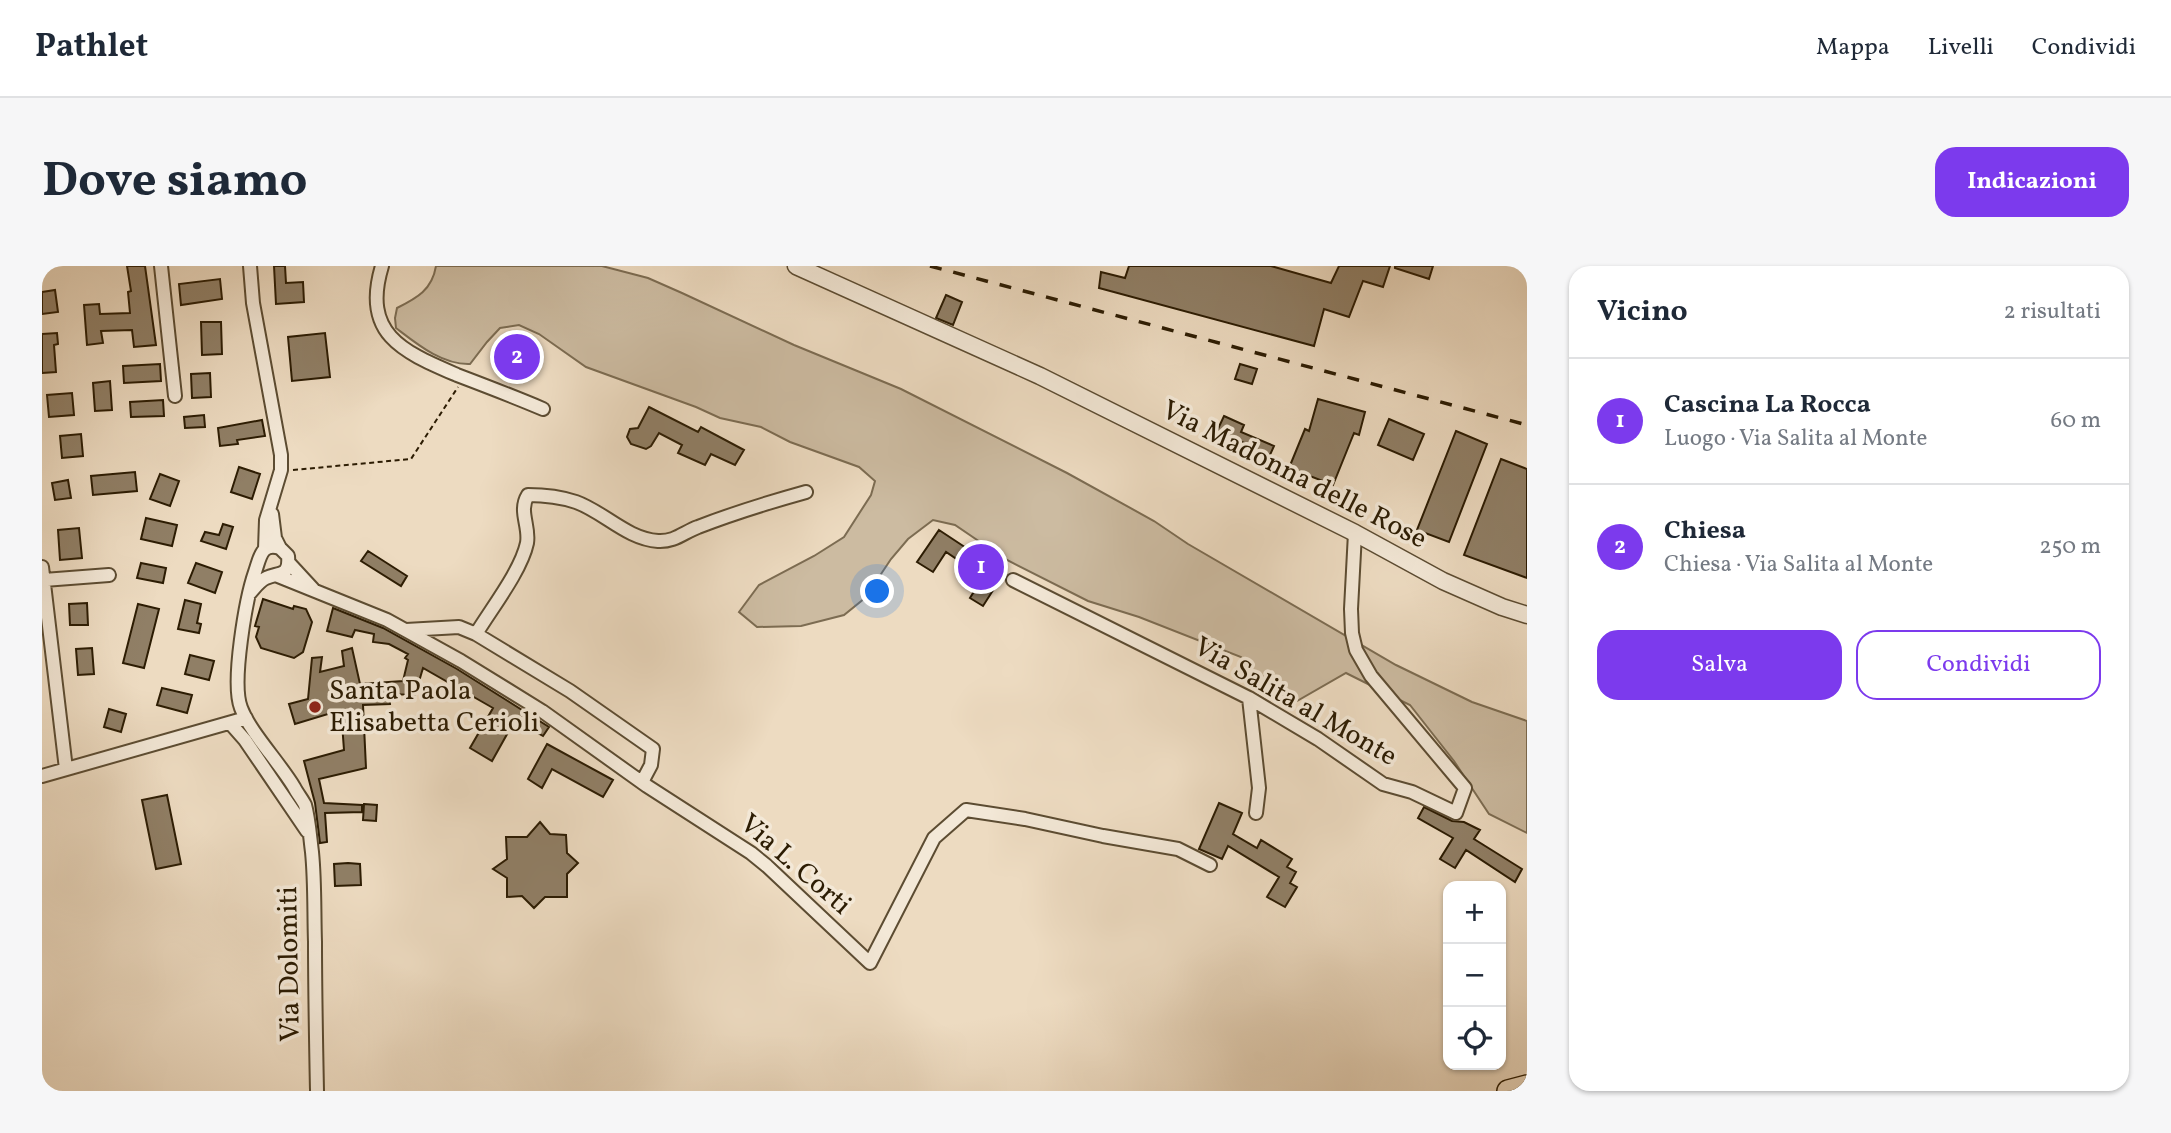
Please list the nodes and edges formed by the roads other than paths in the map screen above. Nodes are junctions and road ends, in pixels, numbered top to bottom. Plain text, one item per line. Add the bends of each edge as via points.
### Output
1 (161, 266) edge
2 (250, 266) edge
3 (382, 266) edge
4 (796, 266) edge
5 (175, 396) dead end
6 (543, 409) dead end
7 (806, 492) dead end
8 (273, 499) junction
9 (1355, 533) junction
10 (280, 548) junction
11 (265, 549) junction
12 (258, 563) junction
13 (289, 563) junction
14 (42, 566) edge
15 (109, 575) dead end
16 (273, 576) junction
17 (44, 580) edge
18 (1013, 580) dead end
19 (313, 589) junction
20 (249, 594) junction
21 (1527, 615) edge
22 (406, 631) junction
23 (476, 634) junction
24 (1249, 698) junction
25 (246, 718) junction
26 (230, 723) junction
27 (66, 769) junction
28 (42, 776) edge
29 (642, 782) junction
30 (1256, 813) dead end
31 (310, 836) junction
32 (1210, 865) dead end
33 (317, 1091) edge

1 - 5 street
2 - 8 street via 279,439 281,470
3 - 6 street via 377,304 383,326 397,345 419,359
4 - 9 street, Via Madonna delle Rose via 1040,376
7 - 23 street via 696,528 674,540 659,541 643,538 576,502 528,495 523,503 527,541 520,562
8 - 10 street via 275,538
8 - 11 street via 266,520
9 - 21 street, Via Madonna delle Rose via 1443,581
9 - 24 street, Via Salita al Monte via 1350,609 1356,650 1371,676 1465,788 1456,813 1383,784
10 - 11 street
10 - 13 street
11 - 12 street
12 - 16 street via 260,570
12 - 20 street
13 - 16 street
13 - 19 street, Via L. Corti
14 - 17 street
15 - 17 street
16 - 19 street, Via L. Corti
16 - 20 street
17 - 27 street
18 - 24 street, Via Salita al Monte
19 - 22 street, Via L. Corti
20 - 25 street via 238,677 239,705
22 - 23 street via 458,627
22 - 29 street, Via L. Corti via 542,711
23 - 29 street via 653,749
24 - 30 street via 1259,788
25 - 26 street
25 - 31 street, Via Dolomiti via 304,804
26 - 27 street
26 - 31 street
27 - 28 street
29 - 32 street, Via L. Corti via 751,853 870,963 934,838 966,810 1178,849
31 - 33 street, Via Dolomiti

